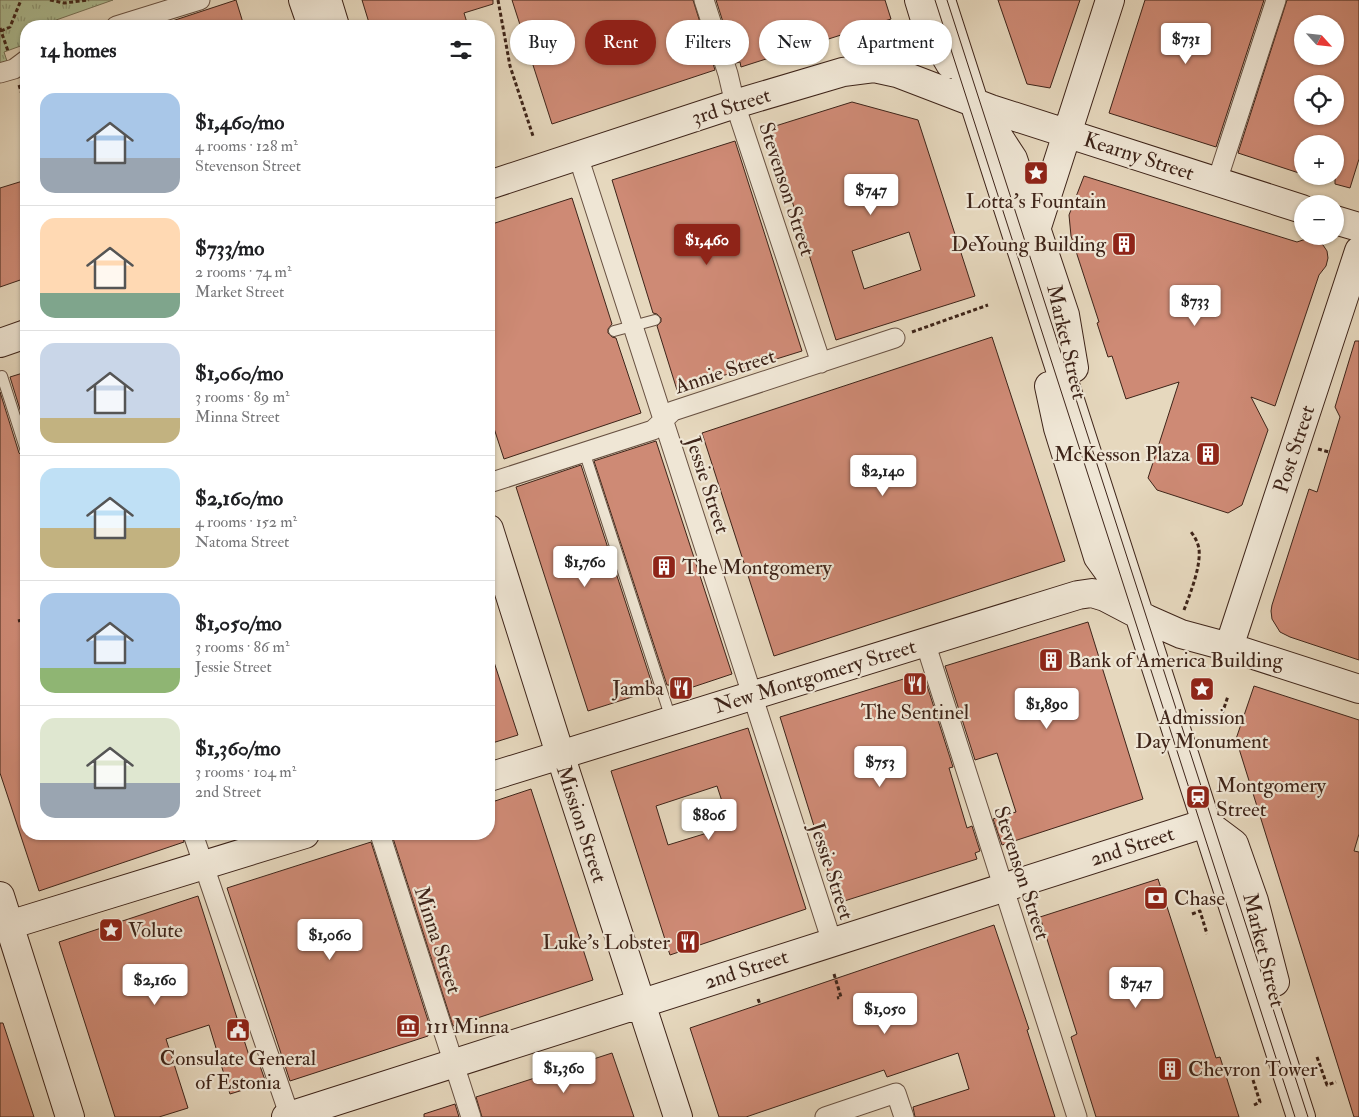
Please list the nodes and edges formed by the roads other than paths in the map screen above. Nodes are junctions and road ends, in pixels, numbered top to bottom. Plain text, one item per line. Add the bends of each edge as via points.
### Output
1 (200, 0) edge
2 (303, 0) edge
3 (327, 0) edge
4 (704, 0) edge
5 (919, 0) edge
6 (941, 0) edge
7 (1110, 0) edge
8 (1276, 0) edge
9 (135, 20) edge
10 (310, 20) edge
11 (333, 20) edge
12 (20, 64) edge
13 (0, 73) edge
14 (975, 103) junction
15 (734, 104) junction
16 (1067, 133) junction
17 (578, 156) junction
18 (1218, 181) junction
19 (495, 183) edge
20 (1294, 206) edge
21 (1344, 223) edge
22 (1359, 227) edge
23 (1036, 230) junction
24 (1359, 251) edge
25 (1026, 263) junction
26 (655, 320) dead end
27 (632, 325) junction
28 (614, 331) dead end
29 (20, 336) edge
30 (895, 338) road end
31 (0, 343) edge
32 (821, 363) junction
33 (2, 376) dead end
34 (663, 420) junction
35 (20, 432) edge
36 (584, 451) junction
37 (1095, 478) junction
38 (495, 481) edge
39 (495, 548) edge
40 (1139, 614) junction
41 (925, 642) junction
42 (1229, 647) junction
43 (1359, 689) edge
44 (752, 696) junction
45 (671, 720) junction
46 (560, 756) junction
47 (495, 775) edge
48 (1206, 823) junction
49 (195, 840) edge
50 (286, 840) edge
51 (382, 840) edge
52 (203, 866) junction
53 (1003, 888) junction
54 (0, 896) edge
55 (10, 925) junction
56 (832, 942) junction
57 (642, 1002) junction
58 (454, 1063) junction
59 (1297, 1104) edge
60 (70, 1117) edge
61 (289, 1117) edge
62 (471, 1117) edge
63 (678, 1117) edge
64 (825, 1117) edge
65 (904, 1117) edge
66 (1077, 1117) edge

1 - 9 street
2 - 10 street
3 - 11 street
4 - 15 street, Stevenson Street via 728,74
5 - 14 street, Market Street via 926,23
6 - 14 street, Market Street
7 - 16 street
8 - 18 street
12 - 13 street
14 - 15 street, 3rd Street via 897,73 874,68 843,72
14 - 16 street, Kearny Street
14 - 23 street, Market Street via 1013,159
14 - 25 street, Market Street
15 - 17 street, 3rd Street
15 - 32 street, Stevenson Street via 788,279
16 - 18 street, Kearny Street
16 - 23 street
17 - 19 street, 3rd Street
17 - 27 street, Jessie Street
18 - 20 street, Kearny Street
21 - 22 street
23 - 37 street, Market Street via 1065,315
24 - 42 street, Post Street
25 - 37 street, Market Street
25 - 40 street, Market Street via 1058,428 1098,556
26 - 27 lane
27 - 28 lane
27 - 34 street, Jessie Street
29 - 31 street
30 - 32 street, Annie Street
32 - 34 street, Annie Street via 673,411
33 - 35 lane
34 - 36 street, Annie Street via 652,430
34 - 44 street, Jessie Street
36 - 38 street, Annie Street
36 - 45 lane
37 - 40 street, Market Street
39 - 46 street, Mission Street
40 - 41 street, New Montgomery Street via 1092,593
40 - 42 street via 1181,634
40 - 48 street, Market Street
41 - 44 street, New Montgomery Street
41 - 53 street, Stevenson Street
42 - 43 street
44 - 45 street, New Montgomery Street
44 - 56 street, Jessie Street
45 - 46 street, New Montgomery Street
46 - 47 street, New Montgomery Street
46 - 57 street, Mission Street
48 - 53 street, 2nd Street
48 - 59 street, Market Street
49 - 52 street
50 - 52 street
51 - 58 street, Minna Street
52 - 55 street
52 - 61 street
53 - 56 street, 2nd Street
53 - 66 street, Stevenson Street
54 - 55 street
55 - 60 street
56 - 57 street, 2nd Street
57 - 58 street, 2nd Street
57 - 63 street, Mission Street
58 - 61 street, 2nd Street
58 - 62 street, Minna Street
64 - 65 street via 896,1093

